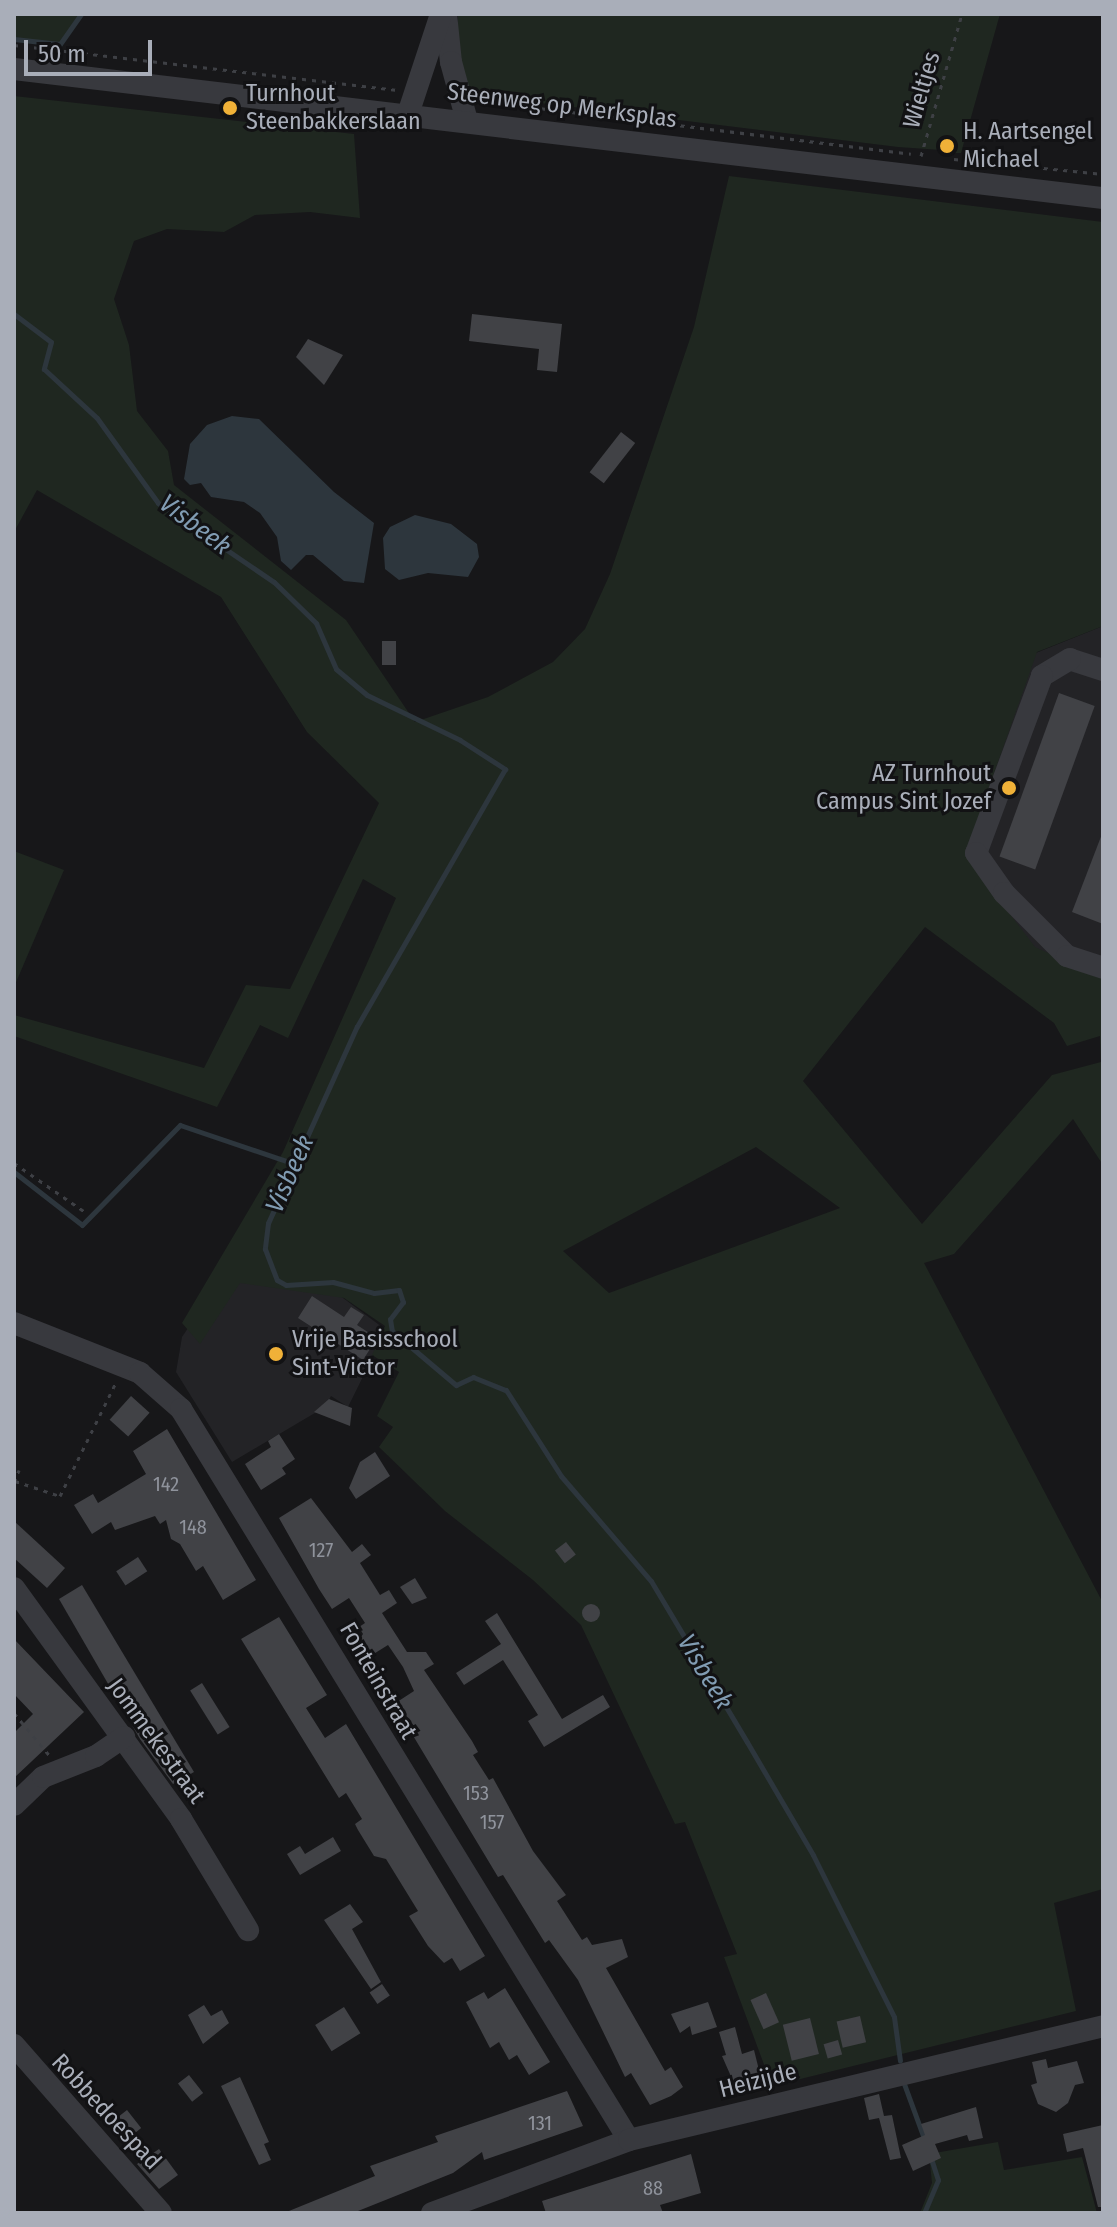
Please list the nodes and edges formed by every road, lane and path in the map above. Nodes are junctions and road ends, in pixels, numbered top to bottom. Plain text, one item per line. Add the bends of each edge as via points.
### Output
1 (444, 14) edge
2 (962, 14) edge
3 (14, 45) edge
4 (14, 69) edge
5 (416, 92) junction
6 (458, 98) junction
7 (408, 114) junction
8 (467, 121) junction
9 (936, 158) dead end
10 (945, 158) dead end
11 (918, 166) junction
12 (1103, 174) edge
13 (1103, 198) edge
14 (1103, 670) edge
15 (1103, 968) edge
16 (14, 1163) edge
17 (85, 1212) dead end
18 (14, 1323) edge
19 (119, 1375) dead end
20 (19, 1470) dead end
21 (14, 1481) edge
22 (14, 1588) edge
23 (14, 1713) edge
24 (124, 1737) junction
25 (55, 1772) junction
26 (14, 1805) edge
27 (248, 1930) dead end
28 (1103, 2026) edge
29 (14, 2045) edge
30 (629, 2140) junction
31 (161, 2213) edge
32 (432, 2213) edge

1 - 5 street
1 - 6 street
2 - 11 path, Wieltjes
3 - 5 path
4 - 7 street, Steenweg op Merksplas
5 - 7 street
6 - 8 street
6 - 11 path
7 - 8 street, Steenweg op Merksplas
8 - 11 street, Steenweg op Merksplas
9 - 11 path
10 - 12 path
11 - 13 street, Steenweg op Merksplas
14 - 15 street via 1070,659 1042,676 976,853 1004,893 1067,956
16 - 17 path
18 - 30 street, Fonteinstraat via 140,1373 181,1409
19 - 21 path via 60,1496
20 - 21 path
22 - 24 street, Jommekestraat
23 - 25 path via 47,1748
24 - 25 street via 96,1756
24 - 27 street, Jommekestraat
25 - 26 street
28 - 30 street, Heizijde
29 - 31 street, Robbedoespad
30 - 32 street, Heizijde

